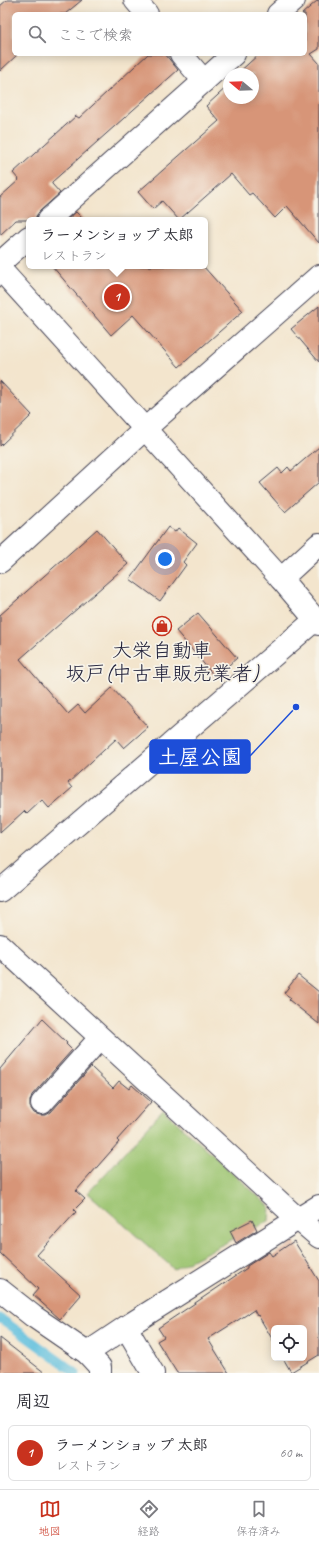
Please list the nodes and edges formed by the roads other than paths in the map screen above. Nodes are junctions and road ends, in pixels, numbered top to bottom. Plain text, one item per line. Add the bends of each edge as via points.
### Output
1 (135, 0) edge
2 (294, 0) edge
3 (145, 12) edge
4 (280, 12) edge
5 (183, 56) edge
6 (232, 56) edge
7 (204, 81) junction
8 (51, 217) edge
9 (26, 240) edge
10 (0, 263) edge
11 (0, 269) edge
12 (319, 276) edge
13 (146, 428) junction
14 (319, 544) edge
15 (0, 562) edge
16 (281, 579) junction
17 (317, 622) edge
18 (0, 891) edge
19 (0, 945) edge
20 (100, 1038) junction
21 (42, 1103) dead end
22 (319, 1206) edge
23 (298, 1219) junction
24 (319, 1237) edge
25 (0, 1290) edge
26 (126, 1327) junction
27 (87, 1353) junction
28 (100, 1373) edge
29 (153, 1373) edge

1 - 3 street
2 - 4 street
5 - 7 street
6 - 7 street
7 - 8 street
9 - 10 street
11 - 13 street
12 - 13 street
13 - 15 street
13 - 16 street
14 - 16 street
16 - 17 street
17 - 18 street
19 - 20 street
20 - 21 street
20 - 23 street
22 - 23 street
23 - 24 street
23 - 26 street
25 - 27 street
26 - 27 street
26 - 29 street
27 - 28 street via 100,1367

